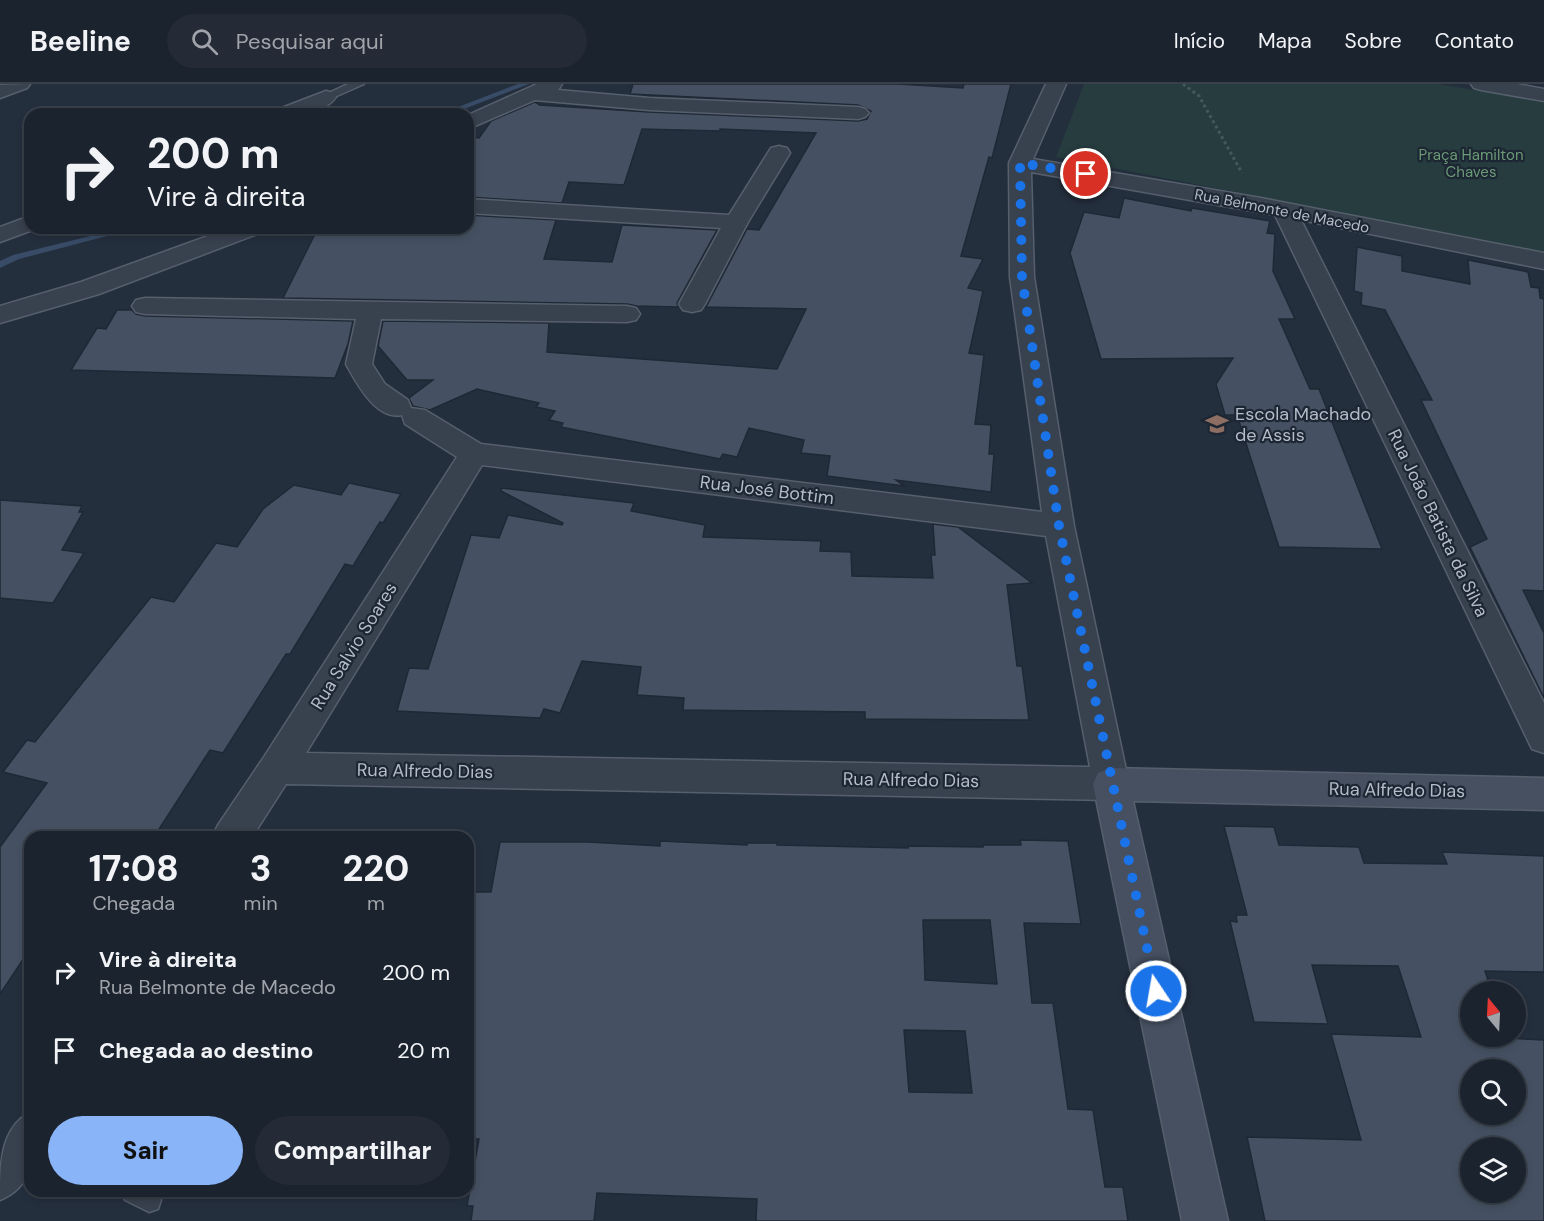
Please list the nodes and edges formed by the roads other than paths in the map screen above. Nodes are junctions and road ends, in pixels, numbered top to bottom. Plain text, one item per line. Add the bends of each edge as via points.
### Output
1 (20, 84) edge
2 (358, 84) edge
3 (554, 84) edge
4 (1056, 84) edge
5 (1481, 84) edge
6 (0, 92) edge
7 (533, 94) junction
8 (1544, 95) edge
9 (326, 97) joint
10 (301, 108) edge
11 (858, 113) dead end
12 (474, 120) edge
13 (779, 153) dead end
14 (1020, 163) junction
15 (474, 206) edge
16 (1273, 208) junction
17 (736, 222) junction
18 (24, 225) edge
19 (236, 234) edge
20 (0, 235) edge
21 (1544, 261) edge
22 (692, 303) dead end
23 (145, 306) dead end
24 (370, 311) junction
25 (627, 314) dead end
26 (0, 315) edge
27 (474, 454) junction
28 (1059, 526) junction
29 (1544, 738) edge
30 (277, 768) junction
31 (1111, 784) junction
32 (1544, 794) edge
33 (235, 831) edge
34 (24, 1143) edge
35 (0, 1178) edge
36 (1205, 1221) edge

1 - 6 street
2 - 9 lane
3 - 7 street
4 - 14 street
5 - 8 street
7 - 11 street via 649,104
7 - 12 street
9 - 10 street
13 - 17 street
14 - 16 street, Rua Belmonte de Macedo
14 - 28 street via 1022,278
15 - 17 street
16 - 21 street, Rua Belmonte de Macedo
16 - 29 street, Rua João Batista da Silva
17 - 22 street
18 - 20 street
19 - 26 street via 90,288
23 - 24 street
24 - 25 street
24 - 27 street via 359,364 375,391
27 - 28 street, Rua José Bottim
27 - 30 street, Rua Salvio Soares
28 - 31 street
30 - 31 street, Rua Alfredo Dias
30 - 33 street, Rua Salvio Soares
31 - 32 street, Rua Alfredo Dias
31 - 36 street
34 - 35 street

